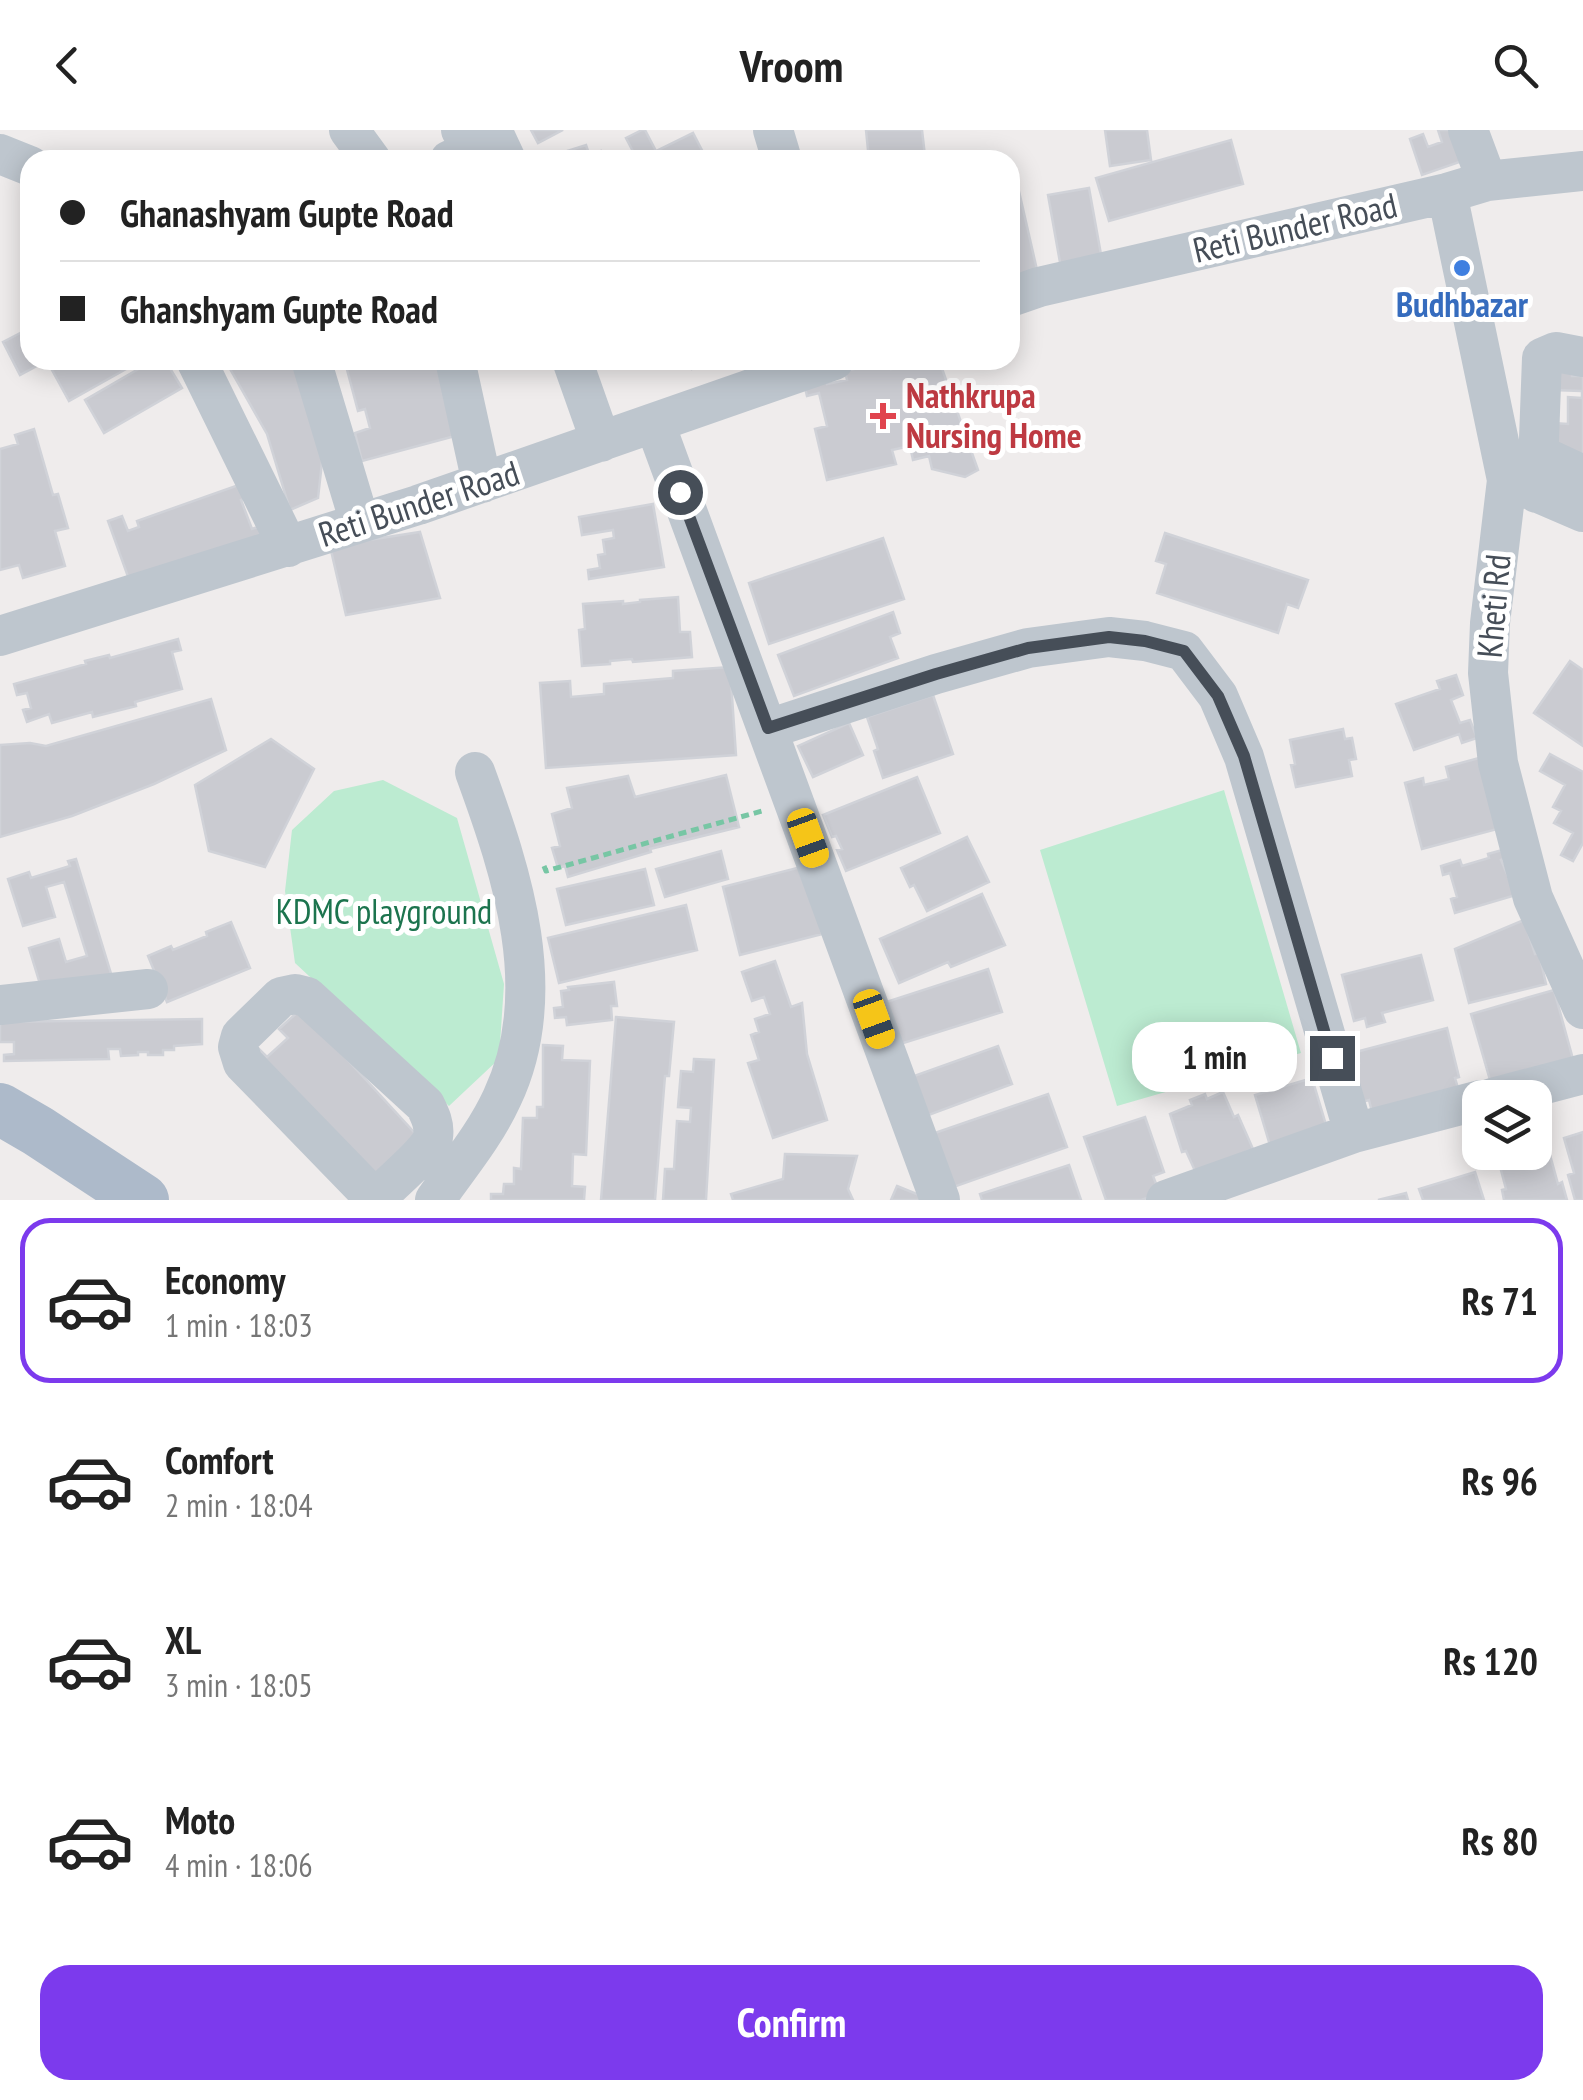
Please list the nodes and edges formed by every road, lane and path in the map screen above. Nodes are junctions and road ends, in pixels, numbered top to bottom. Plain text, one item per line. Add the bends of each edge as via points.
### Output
1 (1468, 130) edge
2 (1583, 172) edge
3 (1487, 182) junction
4 (1447, 193) junction
5 (1020, 294) edge
6 (1583, 358) edge
7 (201, 370) edge
8 (313, 370) edge
9 (457, 370) edge
10 (576, 370) edge
11 (806, 370) edge
12 (655, 424) junction
13 (601, 442) junction
14 (1527, 475) junction
15 (1583, 475) edge
16 (482, 483) junction
17 (1583, 512) edge
18 (360, 523) junction
19 (288, 547) junction
20 (0, 636) edge
21 (768, 728) junction
22 (475, 772) dead end
23 (795, 802) junction
24 (541, 856) dead end
25 (148, 990) dead end
26 (0, 1005) edge
27 (1583, 1009) edge
28 (1583, 1074) edge
29 (1552, 1082) edge
30 (1462, 1105) edge
31 (0, 1110) edge
32 (1354, 1133) junction
33 (376, 1199) edge
34 (143, 1200) edge
35 (435, 1200) edge
36 (940, 1200) edge
37 (1166, 1200) edge

1 - 3 street
2 - 3 street, Reti Bunder Road
3 - 4 street, Reti Bunder Road
4 - 5 street, Reti Bunder Road
4 - 14 street, Kheti Rd
6 - 14 street via 1556,352 1542,358
7 - 19 street
8 - 18 street
9 - 16 street
10 - 13 street
11 - 12 street, Reti Bunder Road
12 - 13 street, Reti Bunder Road
12 - 21 street
13 - 16 street, Reti Bunder Road
14 - 15 street
14 - 17 street
14 - 27 street, Kheti Rd via 1490,623 1488,673 1498,762 1533,898
16 - 18 street, Reti Bunder Road
18 - 19 street, Reti Bunder Road
19 - 20 street, Reti Bunder Road
21 - 23 street
21 - 32 street via 1028,648 1109,637 1184,651 1218,696 1244,756
22 - 35 street via 517,906 526,986 521,1041 503,1097
23 - 24 path via 546,870
23 - 36 street
25 - 26 street
28 - 29 street
30 - 32 street
31 - 34 main road
32 - 37 street
33 - 33 street via 243,1064 241,1036 281,998 307,998 425,1105 434,1134 429,1146

